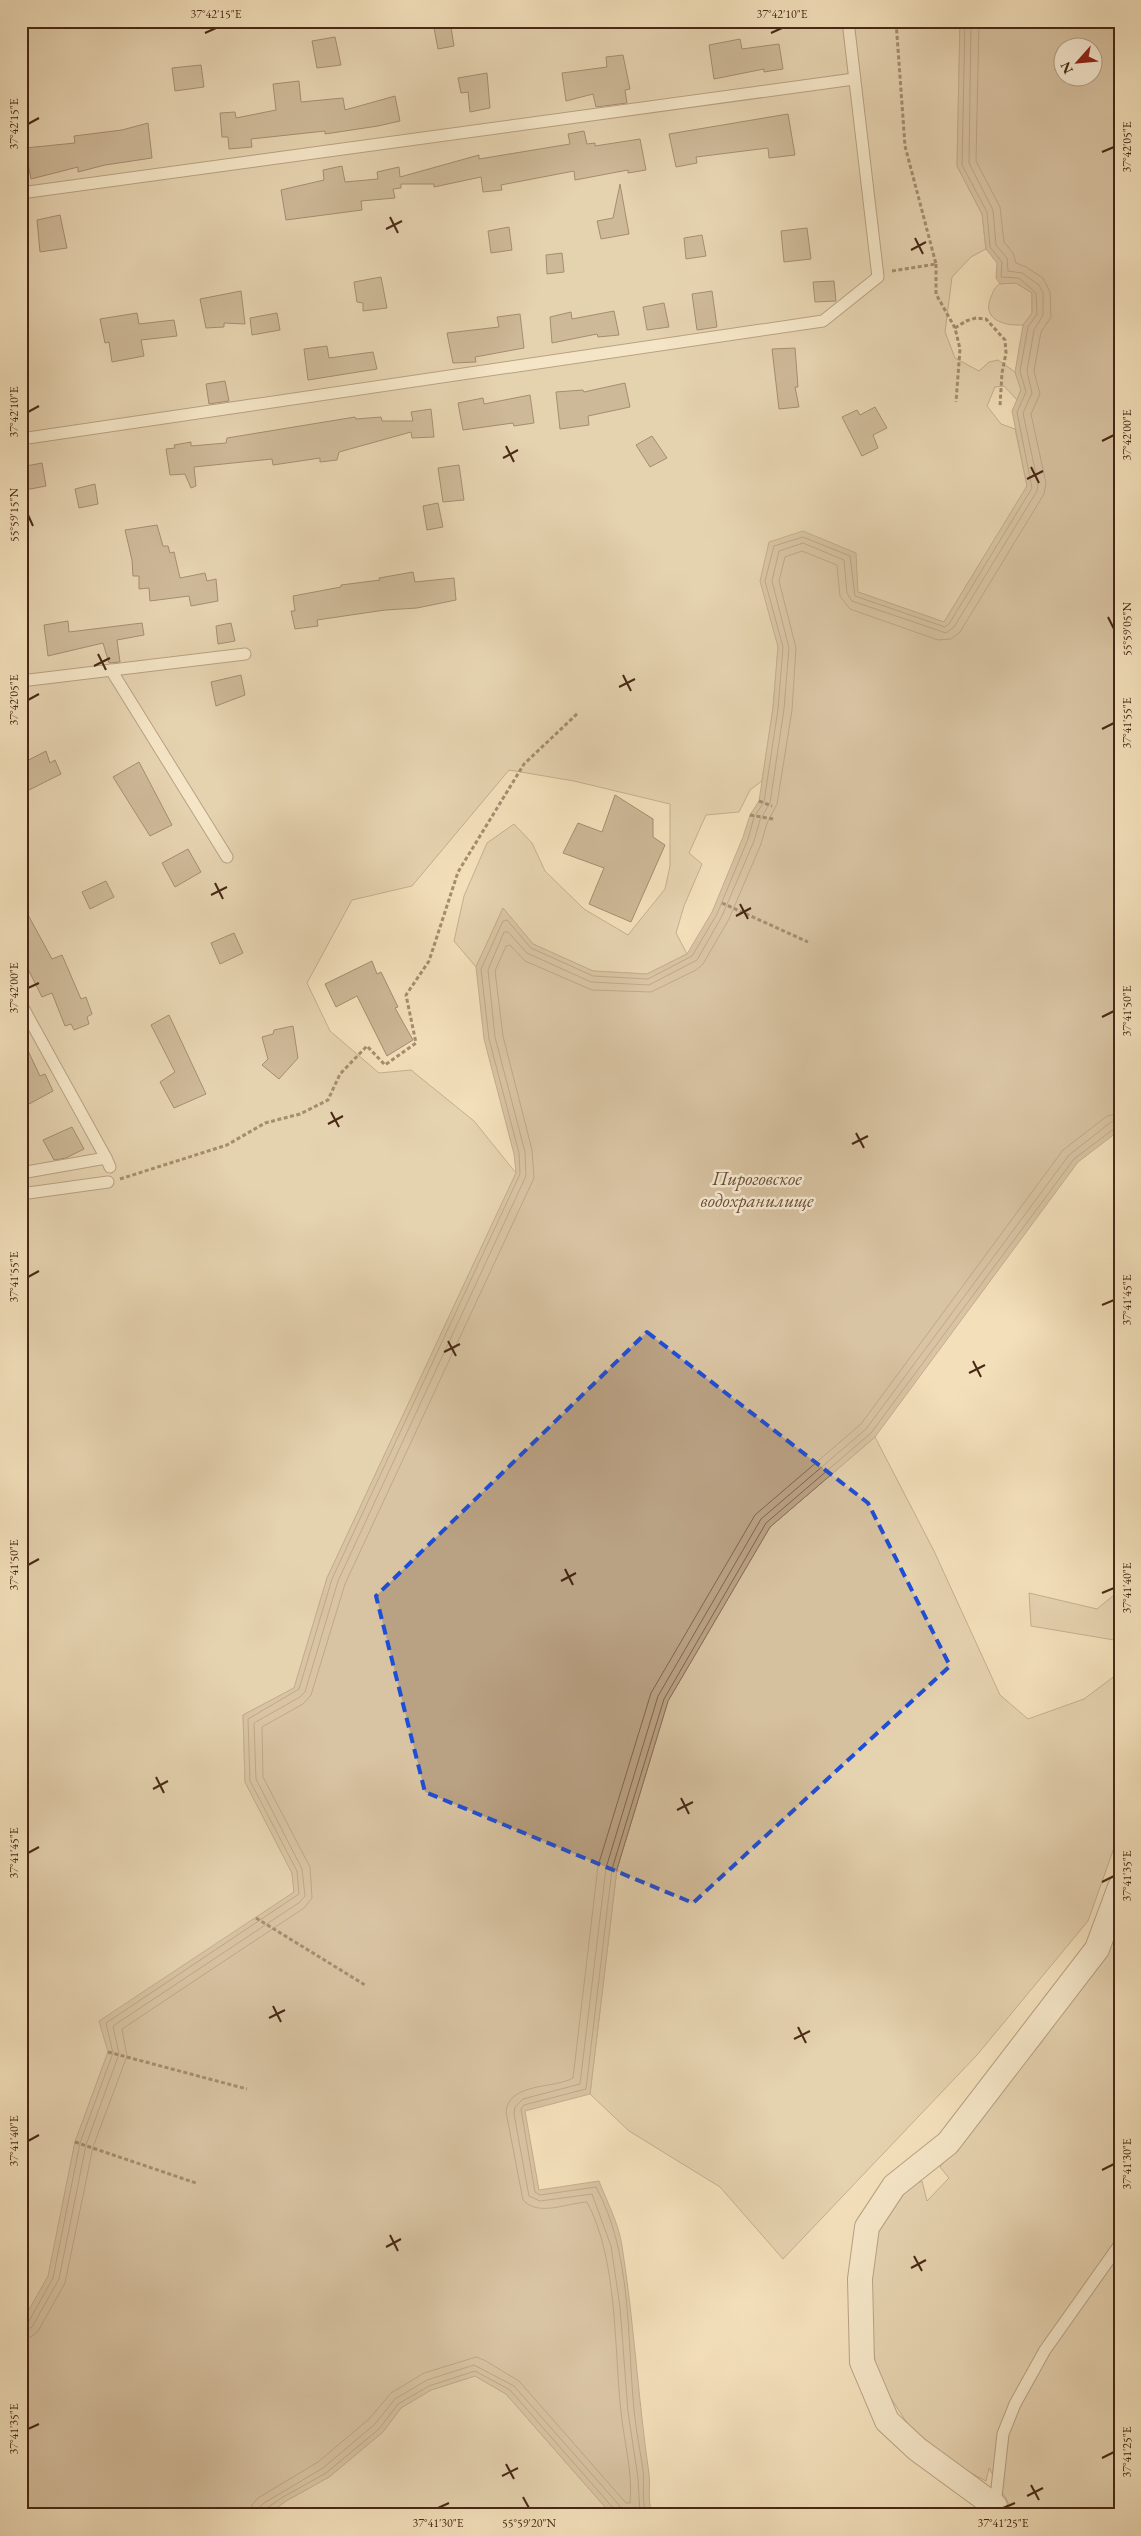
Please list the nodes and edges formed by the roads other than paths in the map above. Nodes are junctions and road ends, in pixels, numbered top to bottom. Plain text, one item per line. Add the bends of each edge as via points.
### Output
1 (848, 21) edge
2 (854, 79) junction
3 (21, 193) edge
4 (21, 440) edge
5 (245, 654) dead end
6 (111, 670) junction
7 (21, 681) edge
8 (227, 857) dead end
9 (21, 1004) edge
10 (21, 1173) edge
11 (108, 1182) road end
12 (21, 1194) edge
13 (1120, 1888) edge
14 (1120, 2244) edge
15 (997, 2510) edge

1 - 2 lane
2 - 3 lane
2 - 4 lane via 878,276 823,321
5 - 6 lane
6 - 7 lane
6 - 8 lane
9 - 10 lane via 108,1163
11 - 12 lane
13 - 15 street via 1097,1948 948,2143 894,2186 867,2227 860,2279 862,2362 887,2420 917,2448
14 - 15 lane via 1045,2350 1015,2404 1003,2434

